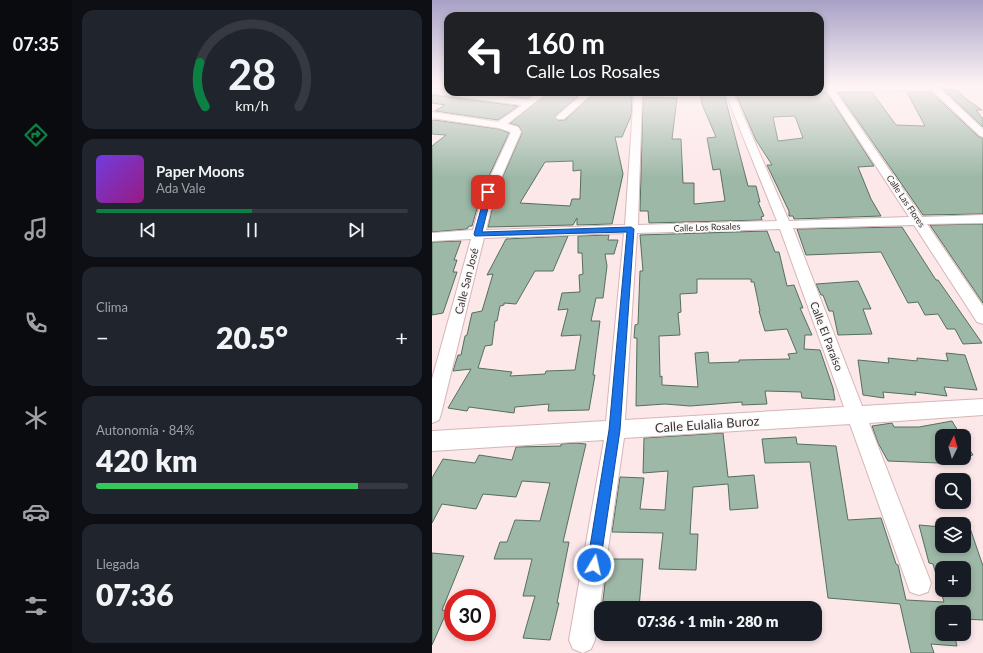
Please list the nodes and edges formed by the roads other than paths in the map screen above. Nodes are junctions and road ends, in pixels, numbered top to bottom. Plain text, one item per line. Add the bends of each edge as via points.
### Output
1 (443, 116) edge
2 (510, 116) edge
3 (636, 116) edge
4 (739, 116) edge
5 (845, 116) edge
6 (964, 116) edge
7 (500, 124) junction
8 (983, 134) edge
9 (983, 219) edge
10 (919, 221) junction
11 (785, 225) junction
12 (631, 229) junction
13 (478, 234) junction
14 (432, 238) edge
15 (983, 318) edge
16 (983, 407) edge
17 (432, 414) edge
18 (857, 415) junction
19 (615, 430) junction
20 (432, 441) edge
21 (919, 583) dead end
22 (582, 640) dead end

1 - 7 street
2 - 7 street
3 - 12 street
4 - 11 street, Calle El Paraíso
5 - 10 street, Calle Las Flores
6 - 8 street
7 - 13 street, Calle San José via 515,129 516,132 488,192
9 - 10 street, Calle Los Rosales
10 - 11 street, Calle Los Rosales
10 - 15 street, Calle Las Flores
11 - 12 street, Calle Los Rosales
11 - 18 street, Calle El Paraíso
12 - 13 street, Calle Los Rosales
12 - 19 street
13 - 14 street, Calle Los Rosales
13 - 17 street, Calle San José
16 - 18 street, Calle Eulalia Buroz
18 - 19 street, Calle Eulalia Buroz
18 - 21 street, Calle El Paraíso
19 - 20 street, Calle Eulalia Buroz
19 - 22 street

